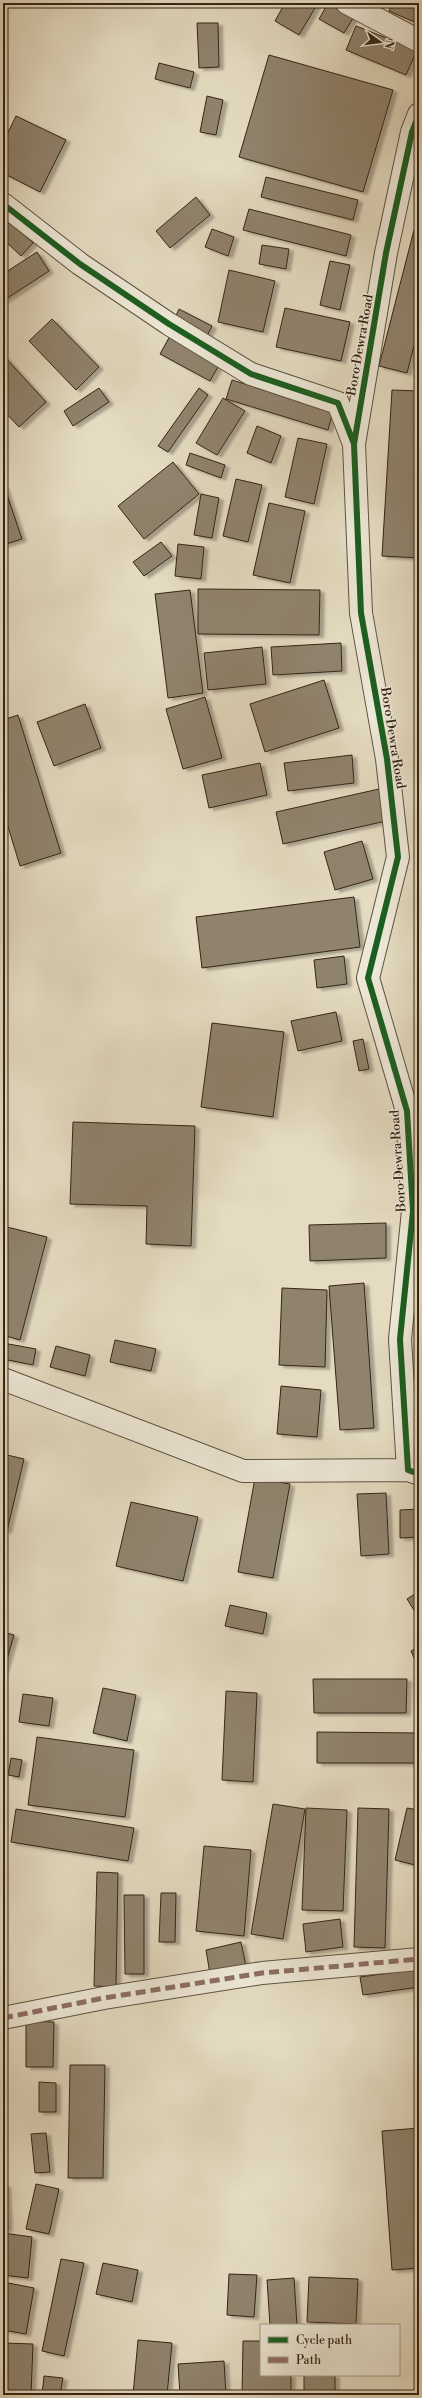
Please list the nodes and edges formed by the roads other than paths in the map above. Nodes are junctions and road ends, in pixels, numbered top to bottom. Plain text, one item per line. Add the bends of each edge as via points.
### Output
1 (347, 3) edge
2 (419, 41) edge
3 (419, 114) edge
4 (3, 204) edge
5 (354, 444) junction
6 (3, 1379) edge
7 (414, 1472) edge
8 (419, 1959) edge
9 (3, 2018) edge

1 - 2 street
3 - 5 street, Boro Dewra Road via 412,132 386,253
4 - 5 street via 80,264 169,324 251,374 338,403
5 - 7 street, Boro Dewra Road via 361,613 387,759 398,856 368,978 407,1111 413,1211 400,1339
6 - 7 street via 243,1471
8 - 9 street via 262,1973 104,1998

